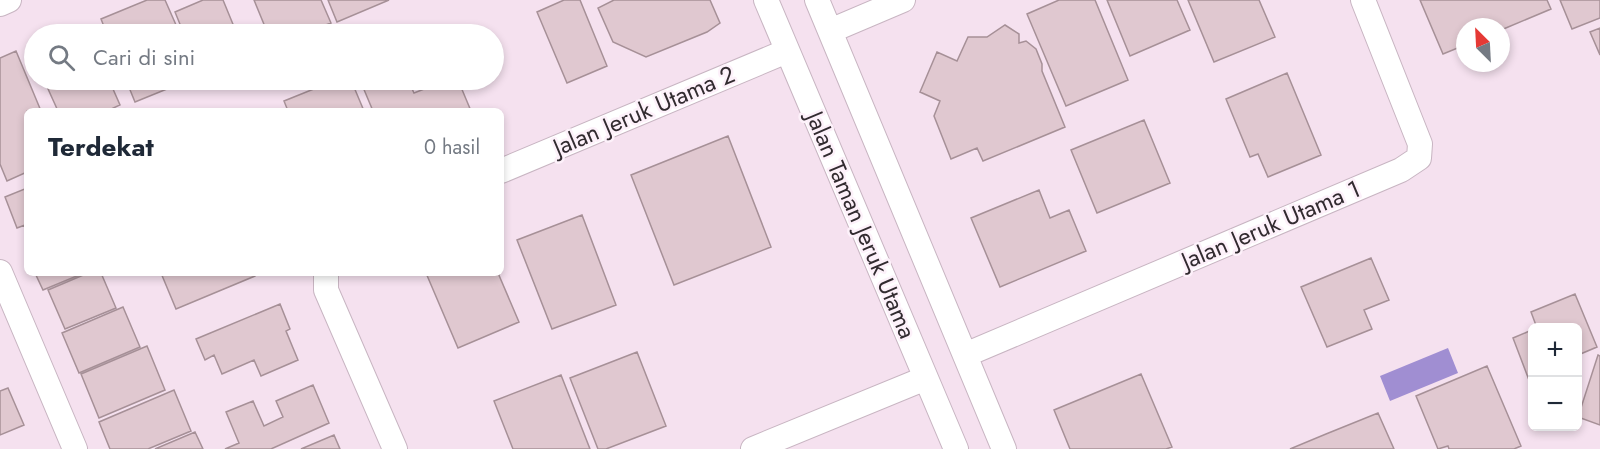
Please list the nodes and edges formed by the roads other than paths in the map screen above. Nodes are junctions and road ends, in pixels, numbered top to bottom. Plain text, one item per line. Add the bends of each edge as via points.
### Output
1 (9, 0) edge
2 (766, 0) edge
3 (817, 0) edge
4 (903, 0) edge
5 (1363, 0) edge
6 (0, 4) edge
7 (830, 31) junction
8 (787, 51) junction
9 (504, 170) edge
10 (326, 276) edge
11 (3, 287) edge
12 (965, 355) junction
13 (926, 378) junction
14 (75, 449) edge
15 (395, 449) edge
16 (753, 449) edge
17 (956, 449) edge
18 (1004, 449) edge

1 - 6 street
2 - 8 street, Jalan Taman Jeruk Utama
3 - 7 street, Jalan Taman Jeruk Utama
4 - 7 street
5 - 12 street, Jalan Jeruk Utama 1 via 1420,144 1419,158 1401,170
7 - 12 street, Jalan Taman Jeruk Utama
8 - 9 street, Jalan Jeruk Utama 2
8 - 13 street, Jalan Taman Jeruk Utama
10 - 15 street via 326,290
11 - 14 street
12 - 18 street, Jalan Taman Jeruk Utama
13 - 16 street
13 - 17 street, Jalan Taman Jeruk Utama

